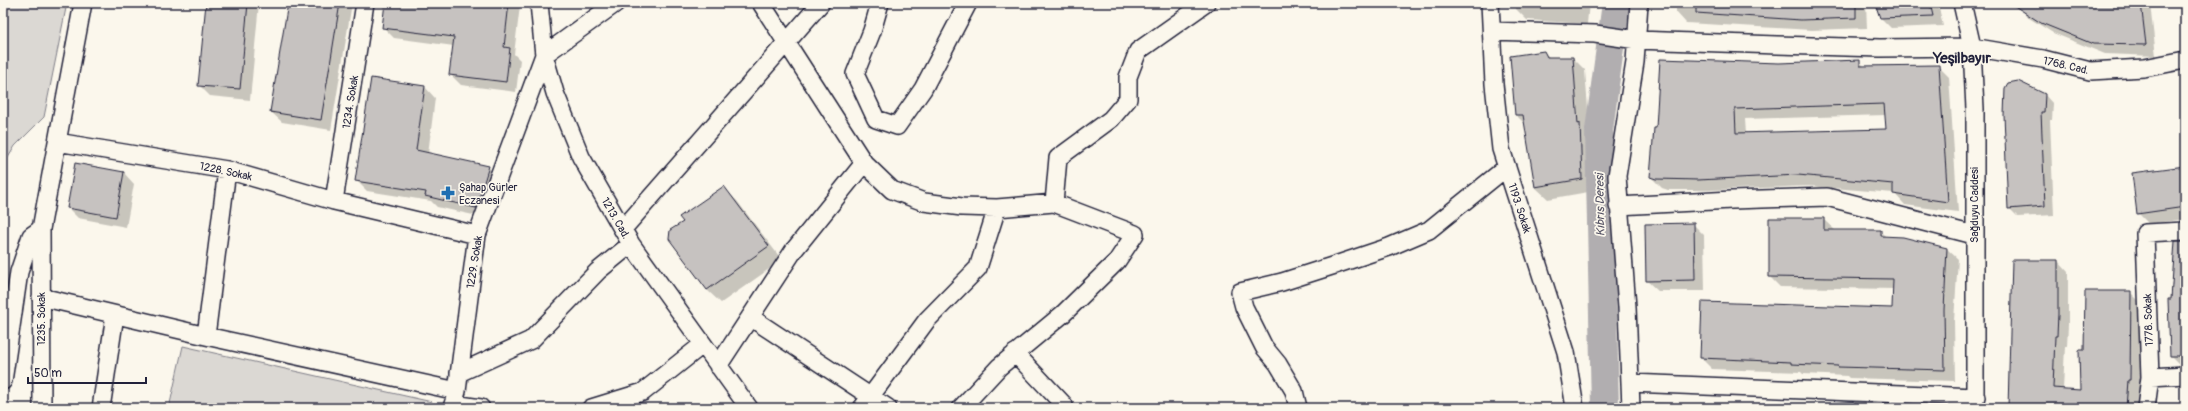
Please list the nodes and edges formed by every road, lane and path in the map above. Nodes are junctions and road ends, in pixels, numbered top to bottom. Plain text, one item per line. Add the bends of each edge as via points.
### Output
1 (83, 3) edge
2 (365, 3) edge
3 (539, 3) edge
4 (616, 3) edge
5 (762, 3) edge
6 (821, 3) edge
7 (880, 3) edge
8 (968, 3) edge
9 (1206, 3) edge
10 (1490, 3) edge
11 (1639, 3) edge
12 (1962, 3) edge
13 (1492, 31) junction
14 (1635, 40) junction
15 (787, 41) junction
16 (1972, 47) junction
17 (544, 55) junction
18 (2185, 60) edge
19 (57, 142) junction
20 (864, 162) junction
21 (1507, 167) junction
22 (227, 170) junction
23 (334, 201) junction
24 (1054, 203) junction
25 (1618, 206) junction
26 (997, 208) junction
27 (41, 229) junction
28 (2185, 231) edge
29 (477, 235) junction
30 (1974, 235) junction
31 (627, 237) junction
32 (41, 297) junction
33 (115, 314) junction
34 (750, 317) junction
35 (206, 336) junction
36 (702, 345) junction
37 (1015, 353) junction
38 (718, 366) junction
39 (459, 373) junction
40 (2185, 375) edge
41 (2150, 376) junction
42 (3, 381) edge
43 (1630, 382) junction
44 (454, 401) edge
45 (866, 402) edge
46 (1976, 402) edge
47 (1064, 405) dead end
48 (42, 408) edge
49 (101, 408) edge
50 (481, 408) edge
51 (591, 408) edge
52 (749, 408) edge
53 (888, 408) edge
54 (961, 408) edge
55 (1298, 408) edge
56 (1575, 408) edge
57 (1631, 408) edge
58 (2146, 408) edge

1 - 19 street
2 - 23 street, 1234. Sokak
3 - 17 street, 1213. Cad.
4 - 17 street
5 - 15 street
6 - 15 street
7 - 8 street via 855,74 876,119 897,126 923,89
9 - 24 street via 1138,51 1128,77 1128,99 1111,119 1058,158
10 - 13 street, 1193. Sokak
11 - 14 street
12 - 16 street, Sağduyu Caddesi
13 - 14 street, 1768. Cad. via 1595,34
13 - 21 street, 1193. Sokak via 1497,122
14 - 16 street, 1768. Cad. via 1880,48
14 - 25 street via 1635,62 1617,176
15 - 20 street
15 - 31 street
16 - 18 street, 1768. Cad. via 2043,59 2090,71 2144,68
16 - 30 street, Sağduyu Caddesi via 1975,108
17 - 29 street, 1229. Sokak
17 - 31 street, 1213. Cad. via 555,93 581,158
19 - 22 street, 1228. Sokak
19 - 27 street
20 - 26 street via 892,190 924,202
20 - 34 street via 794,250
21 - 55 street via 1429,230 1389,247 1332,266 1240,292 1244,307 1264,347 1294,391
21 - 56 street, 1193. Sokak via 1566,352
22 - 23 street, 1228. Sokak
22 - 35 street
23 - 29 street, 1228. Sokak
24 - 26 street
24 - 37 street via 1135,234 1117,261 1063,314
25 - 30 street via 1827,197
25 - 43 street via 1627,307
26 - 45 street via 978,268 927,320
27 - 32 street, 1235. Sokak
27 - 42 street via 31,236 19,272
28 - 41 street, 1778. Sokak via 2145,233
29 - 39 street, 1229. Sokak
30 - 46 street, Sağduyu Caddesi
31 - 36 street, 1213. Cad.
31 - 39 street via 531,340
32 - 33 street
32 - 48 street, 1235. Sokak
33 - 35 street
33 - 49 street
34 - 38 street
34 - 45 street
35 - 44 street
36 - 38 street, 1213. Cad.
36 - 51 street via 643,392
37 - 47 street
37 - 54 street
38 - 52 street, 1213. Cad.
39 - 44 street, 1229. Sokak
40 - 41 street
41 - 58 street, 1778. Sokak
43 - 46 street
43 - 57 street
44 - 50 street
45 - 53 street

